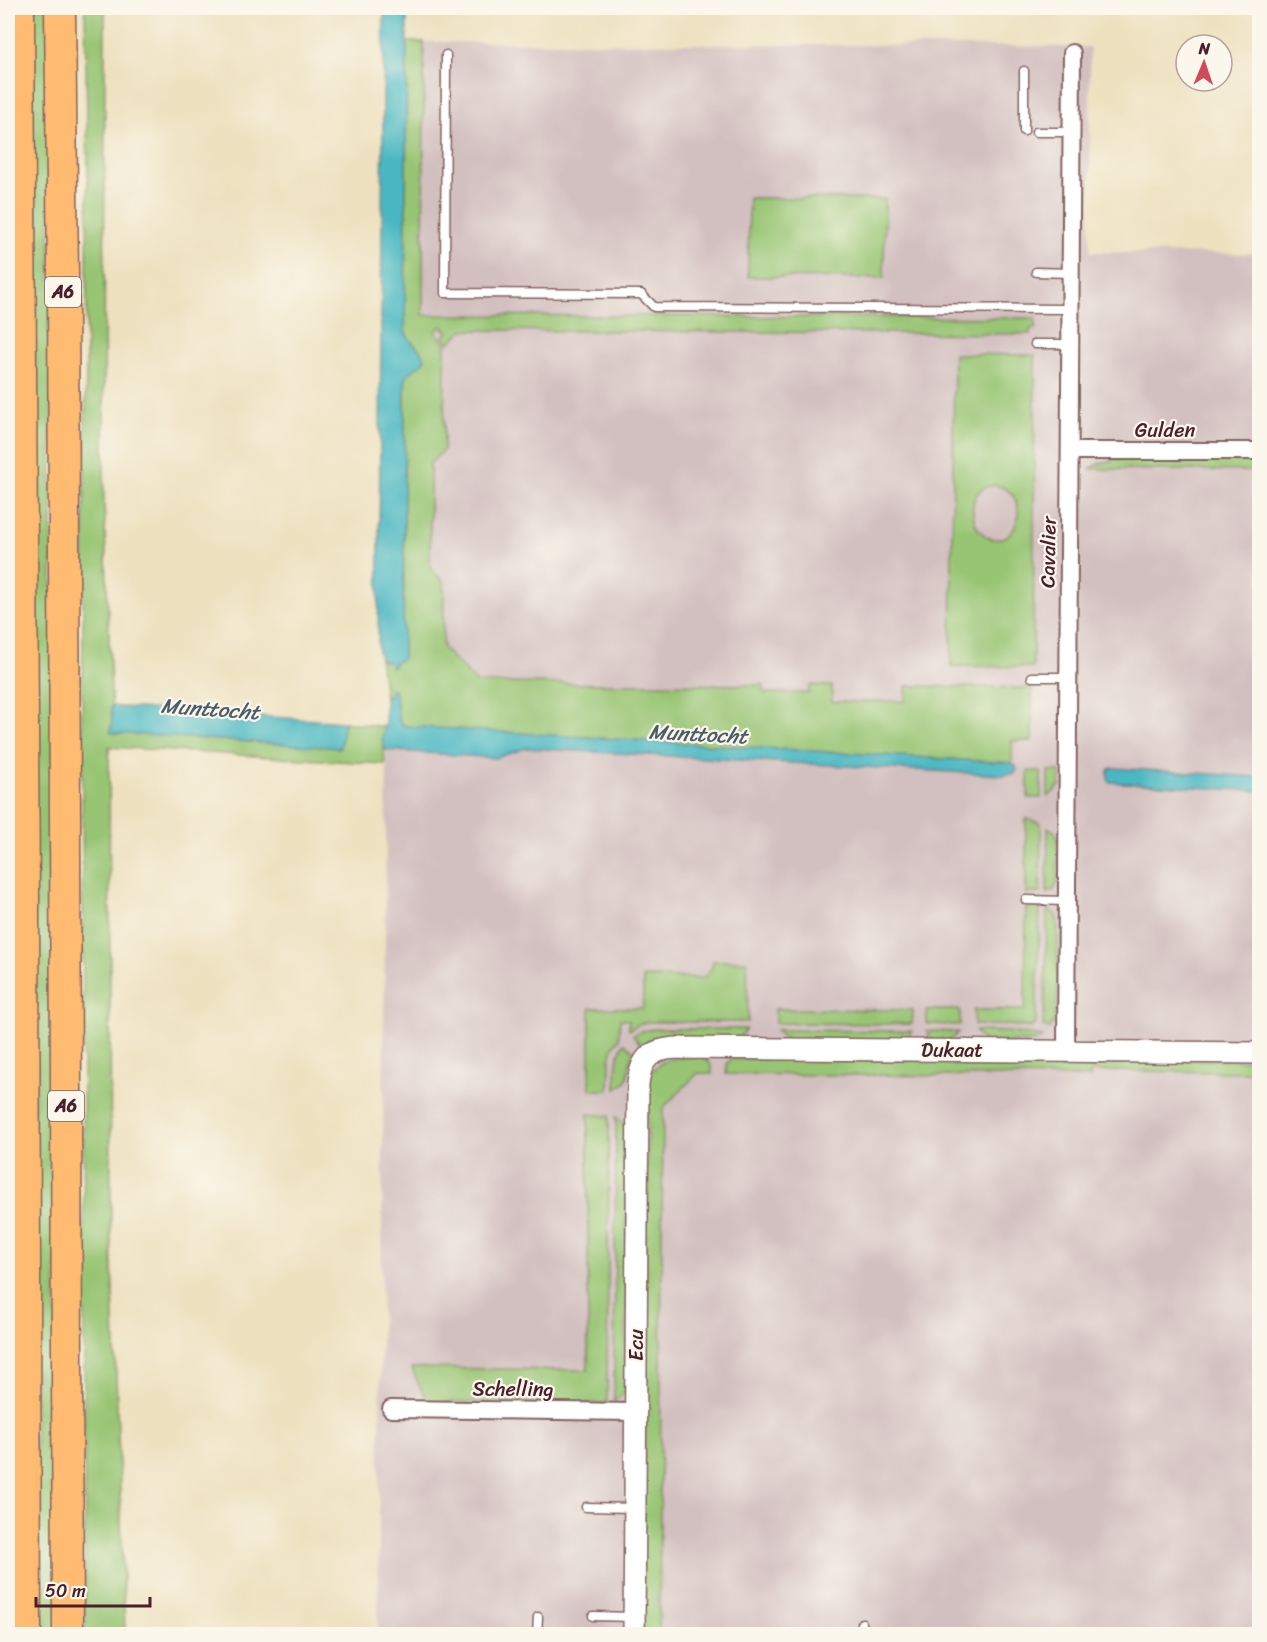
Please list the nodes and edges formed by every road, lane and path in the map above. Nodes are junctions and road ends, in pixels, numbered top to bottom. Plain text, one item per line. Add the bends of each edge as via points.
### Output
1 (19, 8) edge
2 (60, 8) edge
3 (8, 17) edge
4 (1072, 53) dead end
5 (446, 56) dead end
6 (1024, 71) dead end
7 (1024, 131) dead end
8 (1036, 132) dead end
9 (1072, 132) junction
10 (21, 148) junction
11 (1036, 272) dead end
12 (1071, 273) junction
13 (1071, 309) junction
14 (1035, 344) dead end
15 (1071, 344) junction
16 (1070, 451) junction
17 (1260, 451) edge
18 (1032, 677) dead end
19 (1068, 677) junction
20 (1026, 900) dead end
21 (1066, 901) junction
22 (1066, 1051) junction
23 (1260, 1053) edge
24 (647, 1057) joint
25 (391, 1409) dead end
26 (635, 1412) junction
27 (586, 1507) dead end
28 (634, 1508) junction
29 (593, 1616) dead end
30 (538, 1617) dead end
31 (862, 1623) dead end
32 (634, 1626) edge
33 (26, 1635) edge
34 (68, 1635) edge
35 (537, 1635) edge
36 (862, 1635) edge

1 - 10 highway, A6
2 - 34 highway, A6
3 - 10 highway, A6
4 - 9 street, Cavalier
5 - 13 lane via 445,293 641,294 654,307
6 - 7 lane
8 - 9 lane
9 - 12 street, Cavalier
10 - 33 highway, A6
11 - 12 lane
12 - 13 street, Cavalier
13 - 15 street, Cavalier
14 - 15 lane
15 - 16 street, Cavalier
16 - 17 street, Gulden
16 - 19 street, Cavalier
18 - 19 lane
19 - 21 street, Cavalier
20 - 21 lane
21 - 22 street, Cavalier
22 - 23 street, Dukaat
22 - 24 street, Dukaat via 678,1048
24 - 26 street, Ecu via 638,1084
25 - 26 street, Schelling
26 - 28 street, Ecu
27 - 28 lane
28 - 32 street, Ecu
29 - 32 lane
30 - 35 lane
31 - 36 lane

